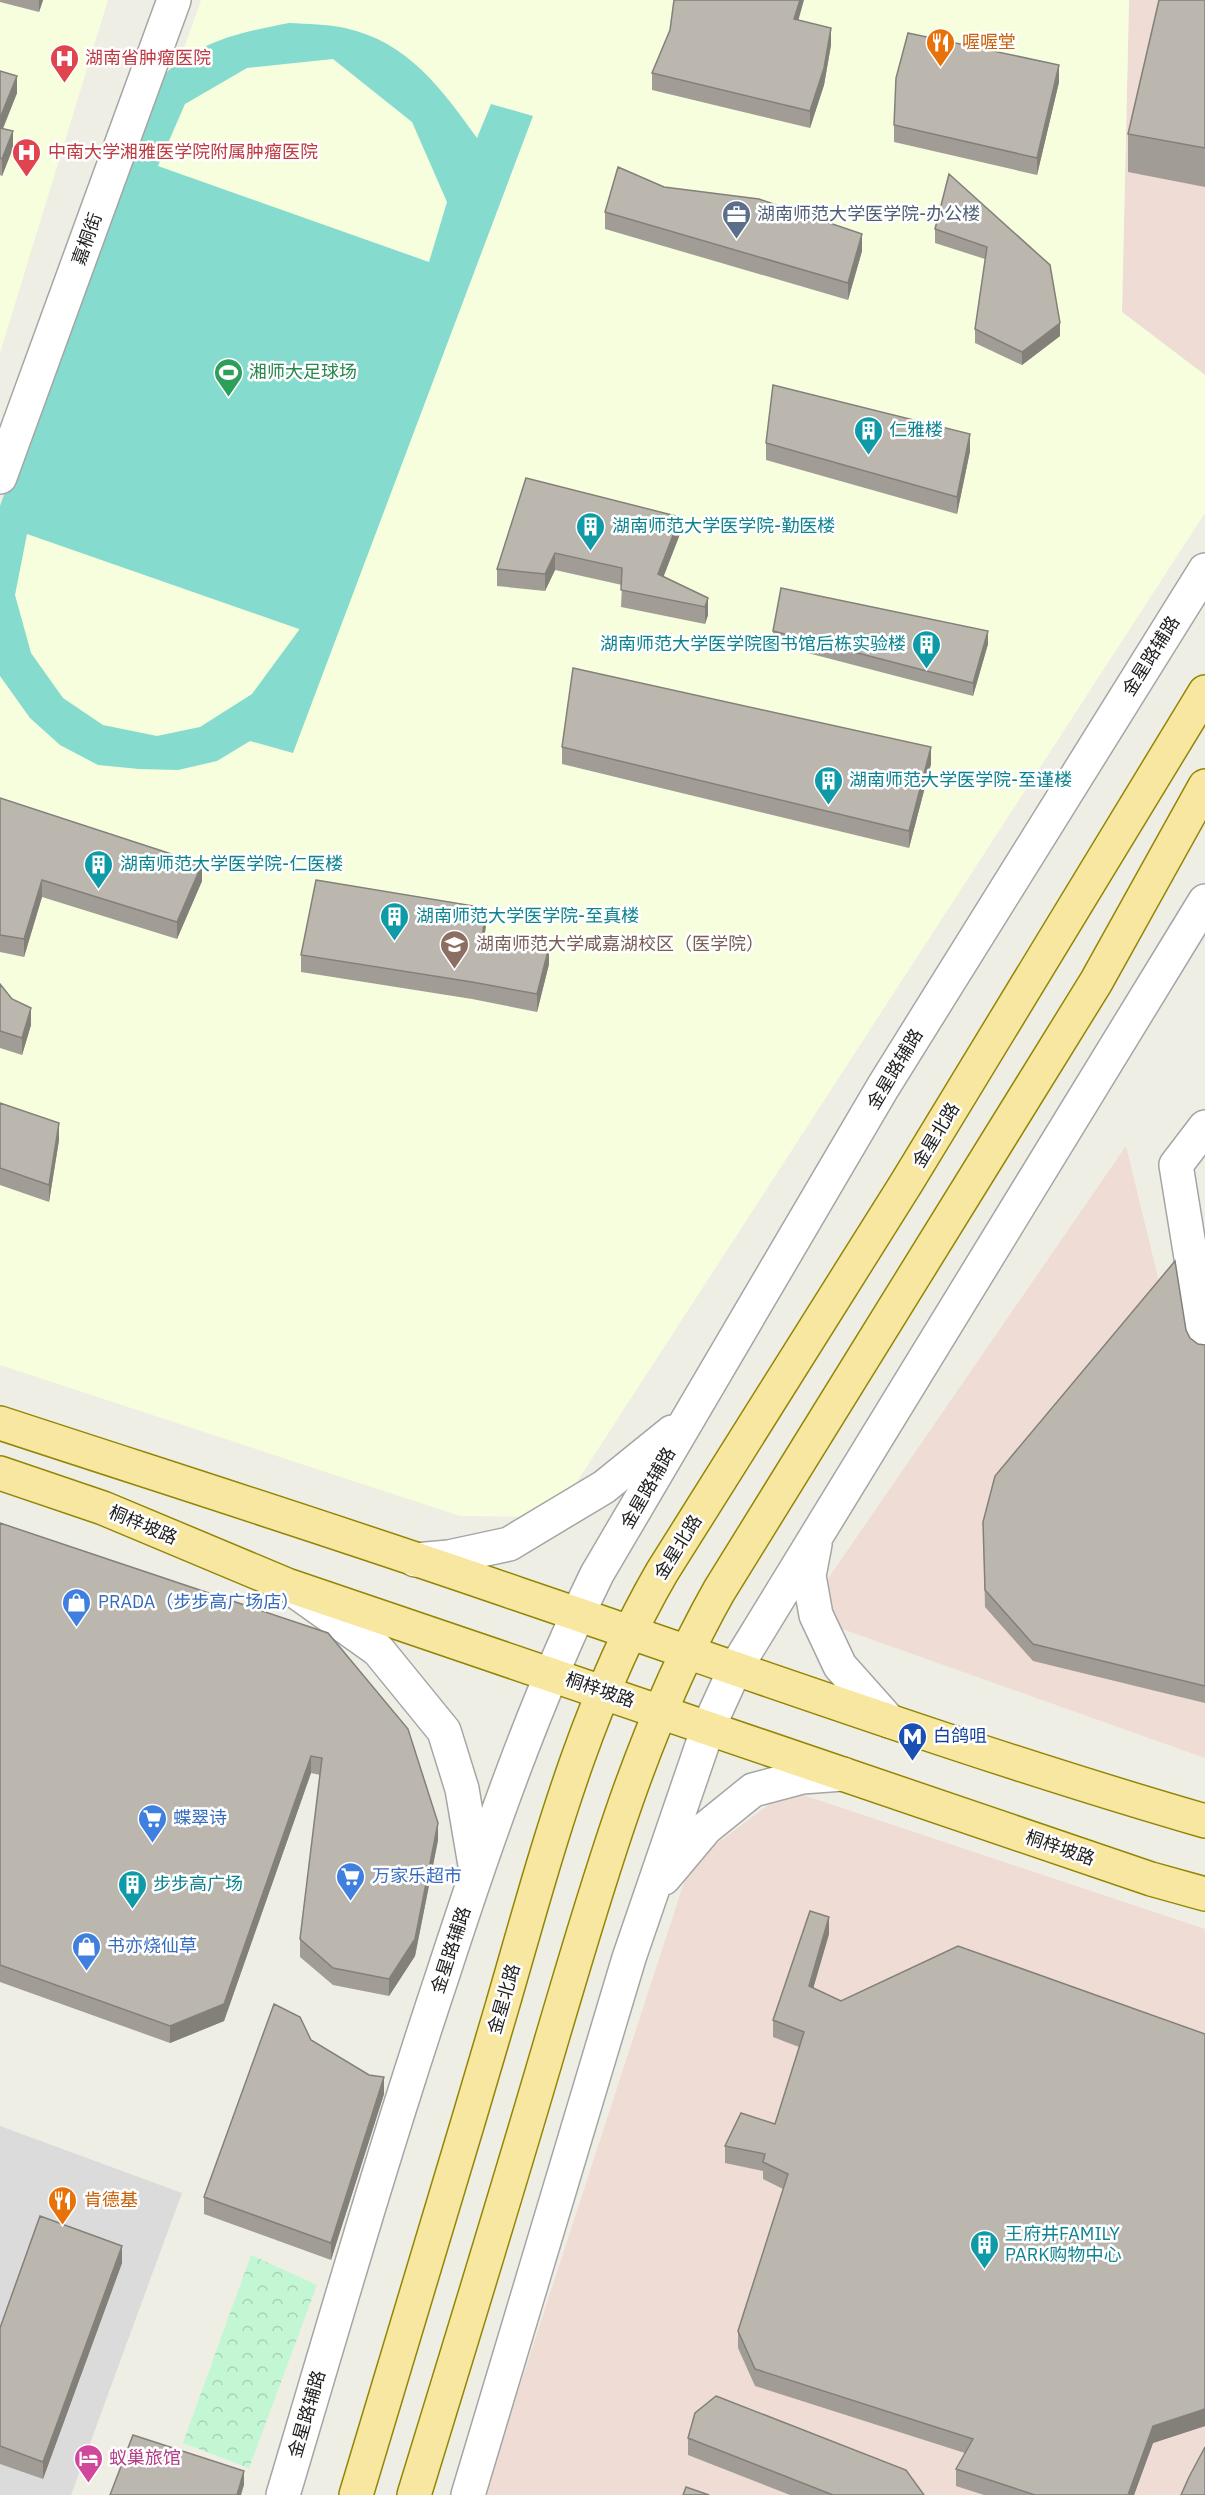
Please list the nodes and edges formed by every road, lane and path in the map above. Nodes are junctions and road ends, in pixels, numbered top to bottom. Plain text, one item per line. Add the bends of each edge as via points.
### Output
1 (174, 0) edge
2 (0, 477) edge
3 (1205, 570) edge
4 (1205, 692) edge
5 (1203, 794) edge
6 (1205, 901) edge
7 (1205, 1127) edge
8 (1205, 1344) edge
9 (687, 1420) junction
10 (0, 1423) edge
11 (0, 1473) edge
12 (817, 1535) junction
13 (415, 1560) junction
14 (287, 1584) junction
15 (577, 1614) junction
16 (629, 1632) junction
17 (686, 1653) junction
18 (735, 1669) junction
19 (552, 1674) junction
20 (603, 1692) junction
21 (660, 1711) junction
22 (889, 1721) junction
23 (708, 1728) junction
24 (843, 1774) junction
25 (1205, 1821) edge
26 (476, 1873) junction
27 (651, 1893) junction
28 (1205, 1894) edge
29 (283, 2495) edge
30 (356, 2495) edge
31 (414, 2495) edge
32 (468, 2495) edge

1 - 2 street, 嘉桐街
3 - 9 street, 金星路辅路 via 883,1087
4 - 16 main road, 金星北路 via 907,1182 662,1572
5 - 17 main road via 1096,982 719,1591
6 - 12 street
7 - 8 street via 1176,1165
9 - 13 street via 604,1487 509,1544
9 - 15 street, 金星路辅路
10 - 13 main road
11 - 14 main road, 桐梓坡路 via 103,1508
12 - 18 street
12 - 22 street via 809,1576 816,1615 840,1666
13 - 15 main road
14 - 19 main road, 桐梓坡路
14 - 26 street via 378,1650 444,1731 462,1789
15 - 16 main road
15 - 19 street, 金星路辅路
16 - 17 main road
16 - 20 main road, 金星北路
17 - 18 main road
17 - 21 main road
18 - 22 main road
18 - 23 street
19 - 20 main road, 桐梓坡路
19 - 26 street, 金星路辅路
20 - 21 main road, 桐梓坡路
20 - 30 main road, 金星北路 via 578,1758 527,1922
21 - 23 main road, 桐梓坡路
21 - 31 main road via 634,1777 571,1976
22 - 25 main road
23 - 24 main road, 桐梓坡路
23 - 27 street
24 - 27 street via 802,1777 753,1790 706,1828
24 - 28 main road, 桐梓坡路
26 - 29 street, 金星路辅路 via 389,2136
27 - 32 street

